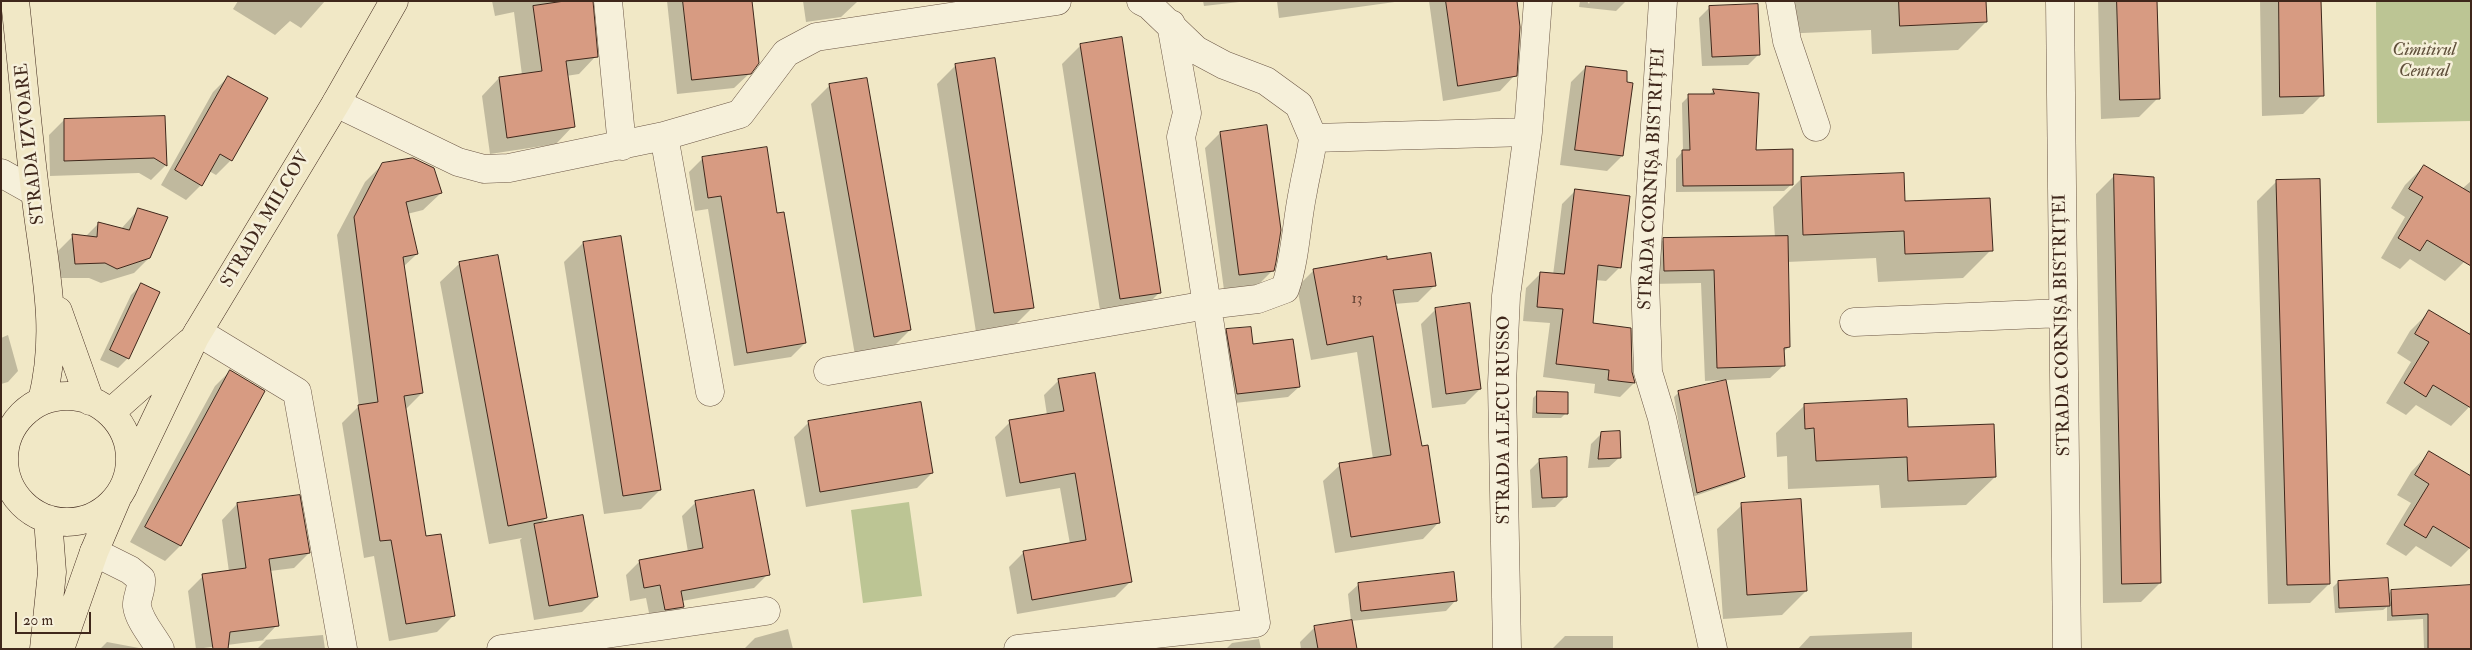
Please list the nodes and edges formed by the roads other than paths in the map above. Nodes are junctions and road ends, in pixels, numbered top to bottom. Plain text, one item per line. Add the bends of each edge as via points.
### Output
1 (15, 1) edge
2 (394, 1) edge
3 (608, 1) edge
4 (1056, 1) edge
5 (1142, 1) edge
6 (1538, 1) edge
7 (1663, 1) edge
8 (1780, 1) edge
9 (2060, 1) edge
10 (1171, 24) junction
11 (336, 103) junction
12 (1816, 127) dead end
13 (1528, 132) junction
14 (664, 136) junction
15 (1313, 138) junction
16 (622, 146) junction
17 (1, 173) edge
18 (35, 192) junction
19 (48, 286) junction
20 (1207, 305) junction
21 (2062, 313) junction
22 (1854, 322) dead end
23 (197, 334) junction
24 (828, 371) dead end
25 (710, 392) dead end
26 (42, 401) junction
27 (100, 407) junction
28 (3, 444) edge
29 (123, 487) junction
30 (48, 519) junction
31 (94, 552) junction
32 (766, 611) dead end
33 (617, 641) edge
34 (44, 649) edge
35 (60, 649) edge
36 (160, 649) edge
37 (343, 649) edge
38 (501, 649) edge
39 (1018, 649) edge
40 (1507, 649) edge
41 (1713, 649) edge
42 (2068, 649) edge

1 - 18 main road, STRADA IZVOARE
2 - 11 main road, STRADA MILCOV
3 - 16 street
4 - 14 street via 816,37 786,53 740,114
5 - 10 street
6 - 13 street, STRADA ALECU RUSSO
7 - 41 street, STRADA CORNIȘA BISTRIȚEI via 1645,280 1648,372 1662,418
8 - 12 street via 1787,41
9 - 21 street, STRADA CORNIȘA BISTRIȚEI
10 - 15 street via 1196,50 1266,81 1299,105
10 - 20 street via 1187,113 1181,137
11 - 16 street via 458,162 484,169 509,168
11 - 23 main road, STRADA MILCOV
13 - 15 street
13 - 40 street, STRADA ALECU RUSSO via 1506,296 1502,384
14 - 16 street
14 - 25 street
15 - 20 street via 1293,266 1286,290 1258,299
17 - 18 street
18 - 19 main road, STRADA IZVOARE
19 - 26 main road, STRADA IZVOARE via 51,354
19 - 27 main road, STRADA IZVOARE
20 - 24 street
20 - 39 street via 1256,623
21 - 22 street
21 - 42 street, STRADA CORNIȘA BISTRIȚEI
23 - 27 main road, STRADA MILCOV
23 - 29 main road, STRADA MILCOV
23 - 37 street via 297,392
26 - 27 main road via 74,396
26 - 28 main road via 25,412
27 - 29 main road via 121,426 128,443 130,460
28 - 30 main road via 7,480 15,496 28,509
29 - 30 main road via 107,508 94,516 79,521
29 - 31 main road, STRADA MILCOV
30 - 34 main road via 52,572
31 - 35 main road, STRADA MILCOV
31 - 36 street via 141,579 142,590 137,605
32 - 33 street
33 - 38 street

